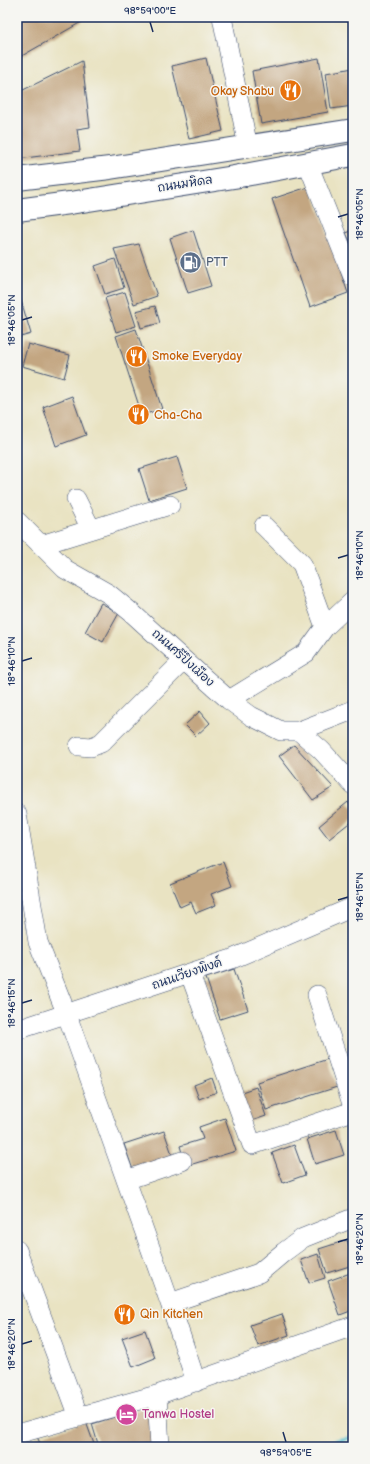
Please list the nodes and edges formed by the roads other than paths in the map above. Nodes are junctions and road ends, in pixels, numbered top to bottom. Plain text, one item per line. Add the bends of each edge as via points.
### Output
1 (222, 17) edge
2 (353, 130) edge
3 (248, 147) junction
4 (353, 155) edge
5 (308, 164) junction
6 (17, 179) edge
7 (17, 210) edge
8 (353, 277) edge
9 (76, 499) dead end
10 (170, 505) dead end
11 (17, 521) edge
12 (264, 526) dead end
13 (91, 529) junction
14 (41, 545) junction
15 (353, 601) edge
16 (325, 627) junction
17 (184, 660) junction
18 (230, 700) junction
19 (353, 710) edge
20 (299, 732) junction
21 (79, 746) dead end
22 (353, 785) edge
23 (17, 814) edge
24 (353, 907) edge
25 (190, 974) junction
26 (317, 995) dead end
27 (67, 1015) junction
28 (17, 1030) edge
29 (353, 1107) edge
30 (353, 1111) edge
31 (182, 1161) dead end
32 (126, 1180) junction
33 (353, 1218) edge
34 (17, 1250) edge
35 (170, 1303) junction
36 (353, 1326) edge
37 (196, 1382) junction
38 (157, 1395) junction
39 (79, 1417) junction
40 (17, 1434) edge
41 (160, 1447) edge

1 - 3 street
2 - 3 main road
3 - 6 main road
4 - 5 main road, ถนนมหิดล
5 - 7 main road, ถนนมหิดล
5 - 8 street
9 - 13 street
10 - 13 street
11 - 14 street, ถนนศรีปิงเมือง
12 - 16 street via 302,564
13 - 14 street
14 - 17 street, ถนนศรีปิงเมือง via 65,568 109,594
15 - 16 street
16 - 18 street via 306,653
17 - 18 street, ถนนศรีปิงเมือง
17 - 21 street via 101,743 91,747
18 - 20 street, ถนนศรีปิงเมือง via 252,716 281,731
19 - 20 street
20 - 22 street via 321,750
23 - 27 street via 38,942
24 - 25 street, ถนนเวียงพิงค์ via 232,959
25 - 27 street, ถนนเวียงพิงค์
25 - 30 street via 252,1145
26 - 29 street
27 - 28 street, ถนนเวียงพิงค์
27 - 32 street
31 - 32 street
32 - 35 street
33 - 35 street via 303,1238 260,1273
34 - 39 street
35 - 37 street
36 - 37 street
37 - 38 street
38 - 39 street
38 - 41 street
39 - 40 street

